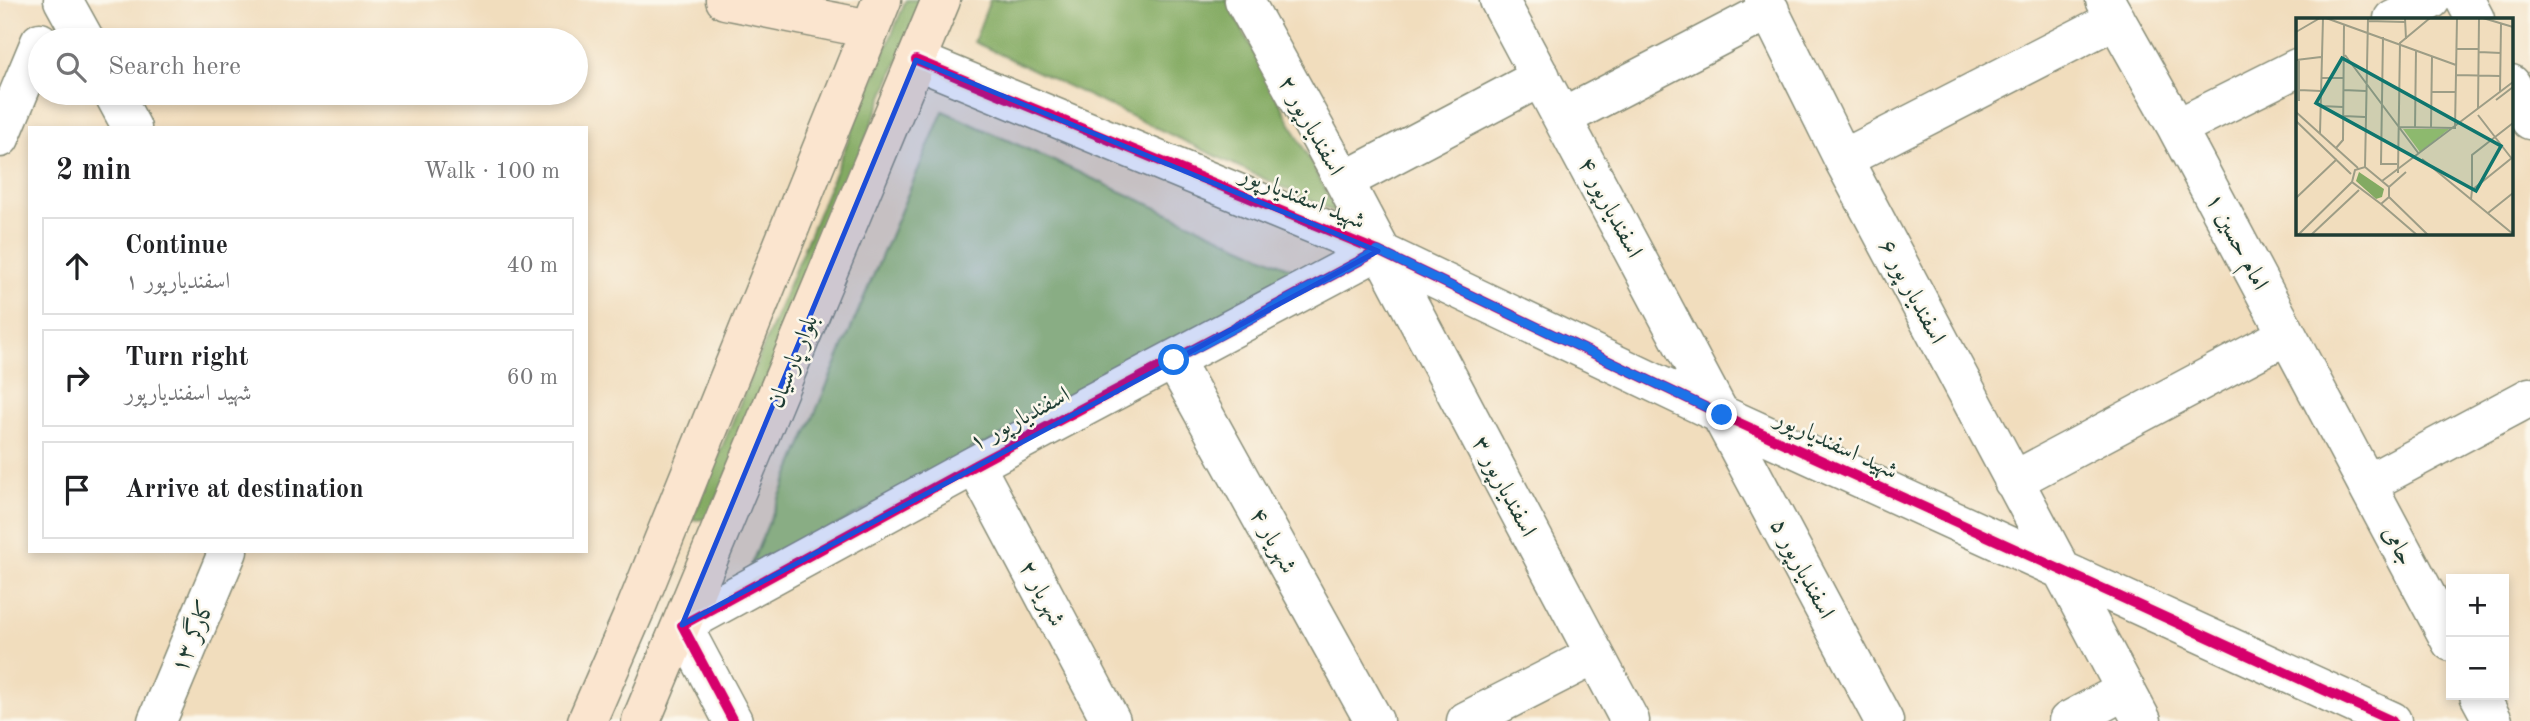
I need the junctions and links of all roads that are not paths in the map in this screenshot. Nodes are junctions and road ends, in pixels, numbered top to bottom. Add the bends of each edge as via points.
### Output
1 (60, 0) edge
2 (725, 0) edge
3 (941, 0) edge
4 (1244, 0) edge
5 (1499, 0) edge
6 (2431, 0) edge
7 (2465, 0) edge
8 (1767, 5) edge
9 (2110, 10) edge
10 (876, 14) edge
11 (2395, 18) edge
12 (2475, 18) edge
13 (47, 28) edge
14 (78, 28) edge
15 (915, 60) junction
16 (2296, 69) edge
17 (28, 72) edge
18 (1541, 77) junction
19 (2512, 87) edge
20 (120, 105) edge
21 (1564, 117) junction
22 (2530, 120) edge
23 (131, 126) edge
24 (2178, 128) junction
25 (0, 138) edge
26 (1843, 159) junction
27 (1344, 181) junction
28 (1378, 251) junction
29 (2287, 334) junction
30 (1174, 360) junction
31 (2530, 397) edge
32 (1722, 415) junction
33 (975, 465) junction
34 (2013, 481) junction
35 (2367, 484) junction
36 (676, 507) junction
37 (724, 525) junction
38 (227, 553) edge
39 (2060, 569) junction
40 (636, 608) junction
41 (682, 625) junction
42 (2448, 637) edge
43 (1595, 655) junction
44 (2482, 700) edge
45 (2134, 706) edge
46 (588, 719) edge
47 (157, 721) edge
48 (631, 721) edge
49 (641, 721) edge
50 (733, 721) edge
51 (1111, 721) edge
52 (1374, 721) edge
53 (1466, 721) edge
54 (1630, 721) edge
55 (1884, 721) edge
56 (2068, 721) edge
57 (2392, 721) edge
58 (2493, 721) edge

1 - 13 street
1 - 14 street
2 - 10 main road
3 - 15 main road, بلوار پارسیان
4 - 27 street, اسفندیارپور ۲
5 - 18 street, اسفندیارپور ۴
6 - 11 street
7 - 12 street
8 - 21 street
8 - 26 street, اسفندیار پور ۶
9 - 24 street, امام حسین ۱
9 - 26 street
10 - 36 main road
15 - 28 street, شهید اسفندیارپور
15 - 37 main road, بلوار پارسیان
16 - 24 street
17 - 25 street
18 - 21 street, اسفندیارپور ۴
18 - 27 street
19 - 22 street
20 - 23 street
21 - 32 street, اسفندیارپور ۴
24 - 29 street, امام حسین ۱
26 - 34 street, اسفندیار پور ۶
27 - 28 street, اسفندیارپور ۲
28 - 30 street, اسفندیارپور ۱
28 - 32 street, شهید اسفندیارپور
28 - 43 street, اسفندیارپور ۳
29 - 34 street
29 - 35 street, امام حسین ۱
30 - 33 street, اسفندیارپور ۱
30 - 52 street, شهریار ۴
31 - 35 street
32 - 39 street, شهید اسفندیارپور
32 - 55 street, اسفندیارپور ۵
33 - 41 street, اسفندیارپور ۱
33 - 51 street, شهریار ۲
34 - 39 street, اسفندیار پور ۶
35 - 42 street, جامی
36 - 37 main road via 680,534 697,541
36 - 40 main road
37 - 41 main road, بلوار پارسیان
38 - 47 street, کارگر ۱۳
39 - 45 street, اسفندیار پور ۶
39 - 57 street, شهید اسفندیارپور
40 - 41 main road
40 - 46 main road
41 - 49 main road, بلوار پارسیان
41 - 50 street
43 - 53 street
43 - 54 street, اسفندیارپور ۳
44 - 58 street
45 - 56 street
46 - 48 main road via 613,702 625,708

